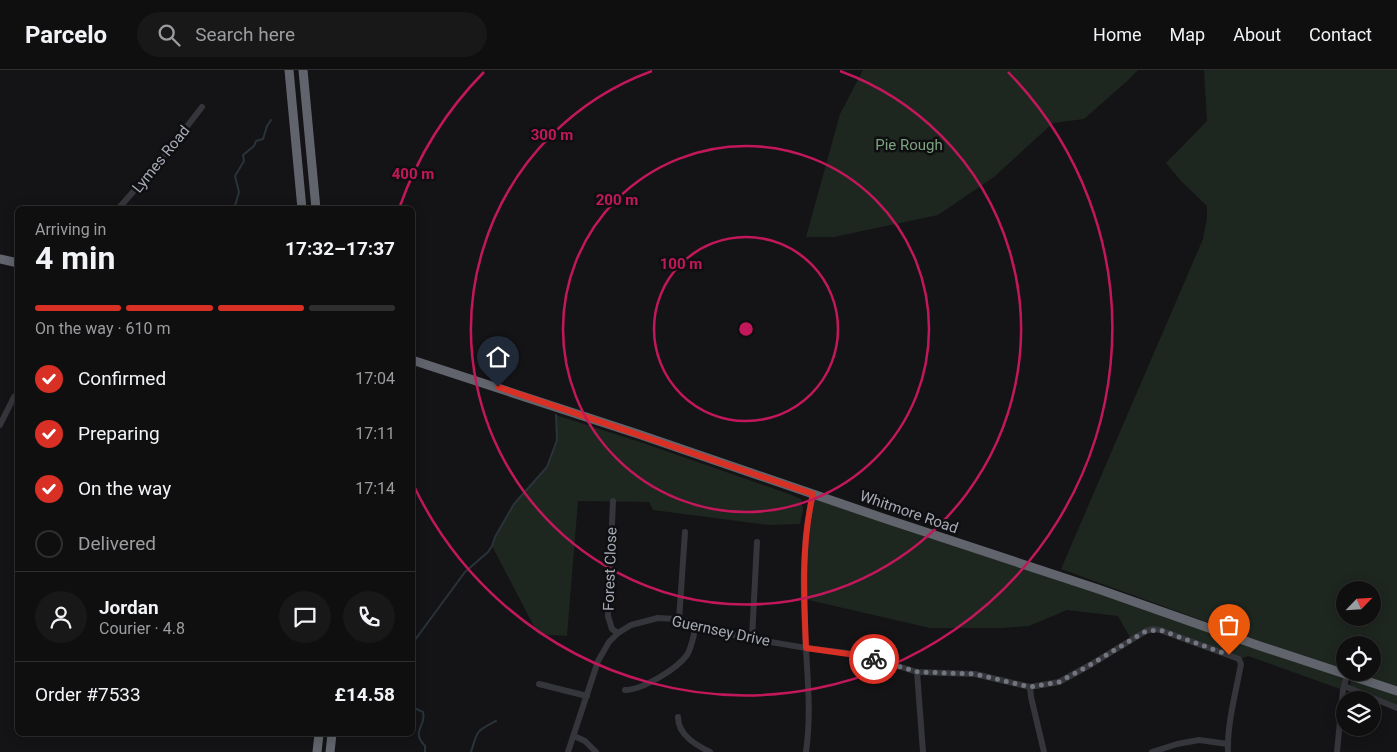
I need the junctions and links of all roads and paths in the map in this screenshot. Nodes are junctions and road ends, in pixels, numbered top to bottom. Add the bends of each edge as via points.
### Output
1 (289, 70) edge
2 (303, 70) edge
3 (202, 107) dead end
4 (121, 206) edge
5 (302, 206) edge
6 (316, 206) edge
7 (0, 259) edge
8 (15, 262) edge
9 (415, 361) edge
10 (15, 398) edge
11 (0, 425) edge
12 (813, 494) junction
13 (613, 501) dead end
14 (685, 532) dead end
15 (757, 542) dead end
16 (679, 620) junction
17 (696, 625) junction
18 (618, 634) junction
19 (752, 638) junction
20 (806, 648) junction
21 (1336, 671) edge
22 (918, 672) junction
23 (1345, 681) edge
24 (1366, 681) edge
25 (539, 684) dead end
26 (1344, 686) junction
27 (1030, 687) junction
28 (626, 690) dead end
29 (1397, 691) edge
30 (587, 696) junction
31 (1397, 708) edge
32 (678, 717) dead end
33 (319, 736) edge
34 (332, 736) edge
35 (574, 736) junction
36 (1228, 744) junction
37 (317, 752) edge
38 (330, 752) edge
39 (568, 752) edge
40 (596, 752) edge
41 (710, 752) edge
42 (806, 752) edge
43 (923, 752) edge
44 (1044, 752) edge
45 (1152, 752) edge
46 (1228, 752) edge
47 (1337, 752) edge

1 - 5 highway
2 - 6 highway
3 - 4 street, Lymes Road via 162,160
7 - 8 highway
9 - 12 highway, Whitmore Road
10 - 11 street
12 - 20 street via 803,576
12 - 21 highway, Whitmore Road
13 - 18 street, Forest Close via 608,616 612,629
14 - 16 street
15 - 19 street
16 - 17 street, Guernsey Drive
16 - 18 street, Guernsey Drive via 646,620
17 - 19 street, Guernsey Drive
17 - 28 street via 686,656 645,686
18 - 30 street, Guernsey Drive via 598,661
19 - 20 street, Guernsey Drive
20 - 22 street, Guernsey Drive via 863,656
20 - 42 street via 810,699
22 - 27 street, Guernsey Drive via 975,674
22 - 43 street
23 - 26 street
24 - 29 highway, Whitmore Road
25 - 30 street
26 - 31 street
26 - 47 street
27 - 36 street via 1059,682 1146,631 1160,630 1239,659 1241,664
27 - 44 street
30 - 35 street, Guernsey Drive
32 - 41 street via 685,735
33 - 37 highway
34 - 38 highway
35 - 39 street, Guernsey Drive
35 - 40 street
36 - 45 street via 1199,740
36 - 46 street

